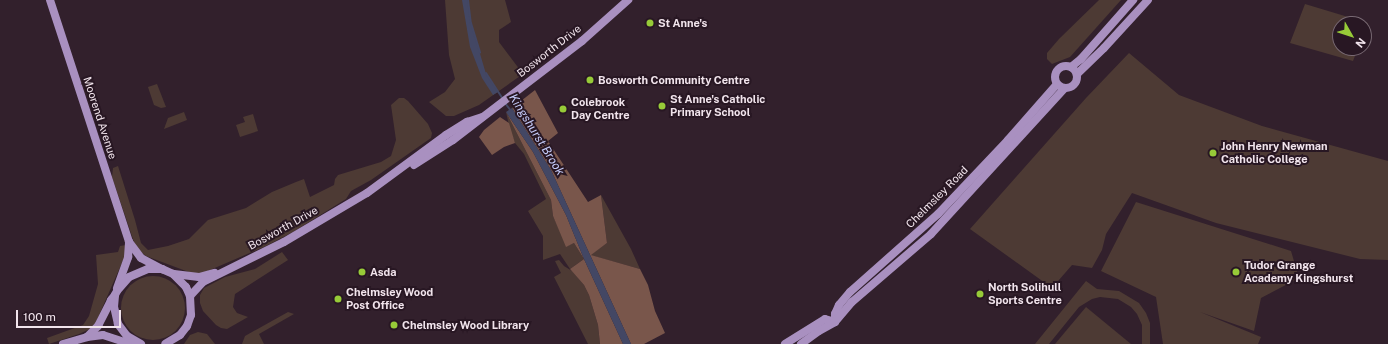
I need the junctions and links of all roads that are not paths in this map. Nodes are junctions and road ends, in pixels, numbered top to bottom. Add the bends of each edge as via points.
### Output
1 (50, 0) edge
2 (1133, 0) edge
3 (1148, 0) edge
4 (626, 1) edge
5 (1071, 67) junction
6 (1077, 74) junction
7 (1060, 86) junction
8 (485, 114) junction
9 (455, 129) junction
10 (466, 130) junction
11 (372, 190) junction
12 (129, 242) junction
13 (162, 269) junction
14 (224, 271) junction
15 (173, 274) junction
16 (116, 293) junction
17 (190, 296) junction
18 (835, 322) junction
19 (180, 335) junction
20 (87, 336) junction
21 (63, 344) edge
22 (140, 344) edge
23 (165, 344) edge
24 (180, 344) edge
25 (785, 344) edge
26 (801, 344) edge

1 - 12 street, Moorend Avenue
2 - 5 street, Chelmsley Road
3 - 6 street, Chelmsley Road
4 - 8 street, Bosworth Drive via 582,41
5 - 6 street
5 - 7 street, Chelmsley Road via 1062,67 1056,73 1055,79
6 - 7 street, Chelmsley Road via 1078,80 1071,88
7 - 18 street, Chelmsley Road via 938,214 850,292 839,305
8 - 9 street, Bosworth Drive
8 - 10 street, Bosworth Drive
9 - 10 street
9 - 11 street, Bosworth Drive
10 - 11 street, Bosworth Drive via 442,148
11 - 14 street, Bosworth Drive via 284,242
12 - 13 street, Moorend Avenue via 141,258
12 - 16 street, Moorend Avenue via 128,257
13 - 15 street, Moorend Avenue
13 - 16 street via 141,270 129,277
14 - 15 street, Bosworth Drive via 199,276
14 - 17 street, Bosworth Drive via 203,282
15 - 17 street via 186,287
16 - 20 street via 98,326
16 - 22 street via 114,307 118,324 127,336
17 - 19 street via 191,315
18 - 25 street via 825,319
18 - 26 street
19 - 23 street
19 - 24 street
20 - 21 street
20 - 22 street via 103,335 127,343

